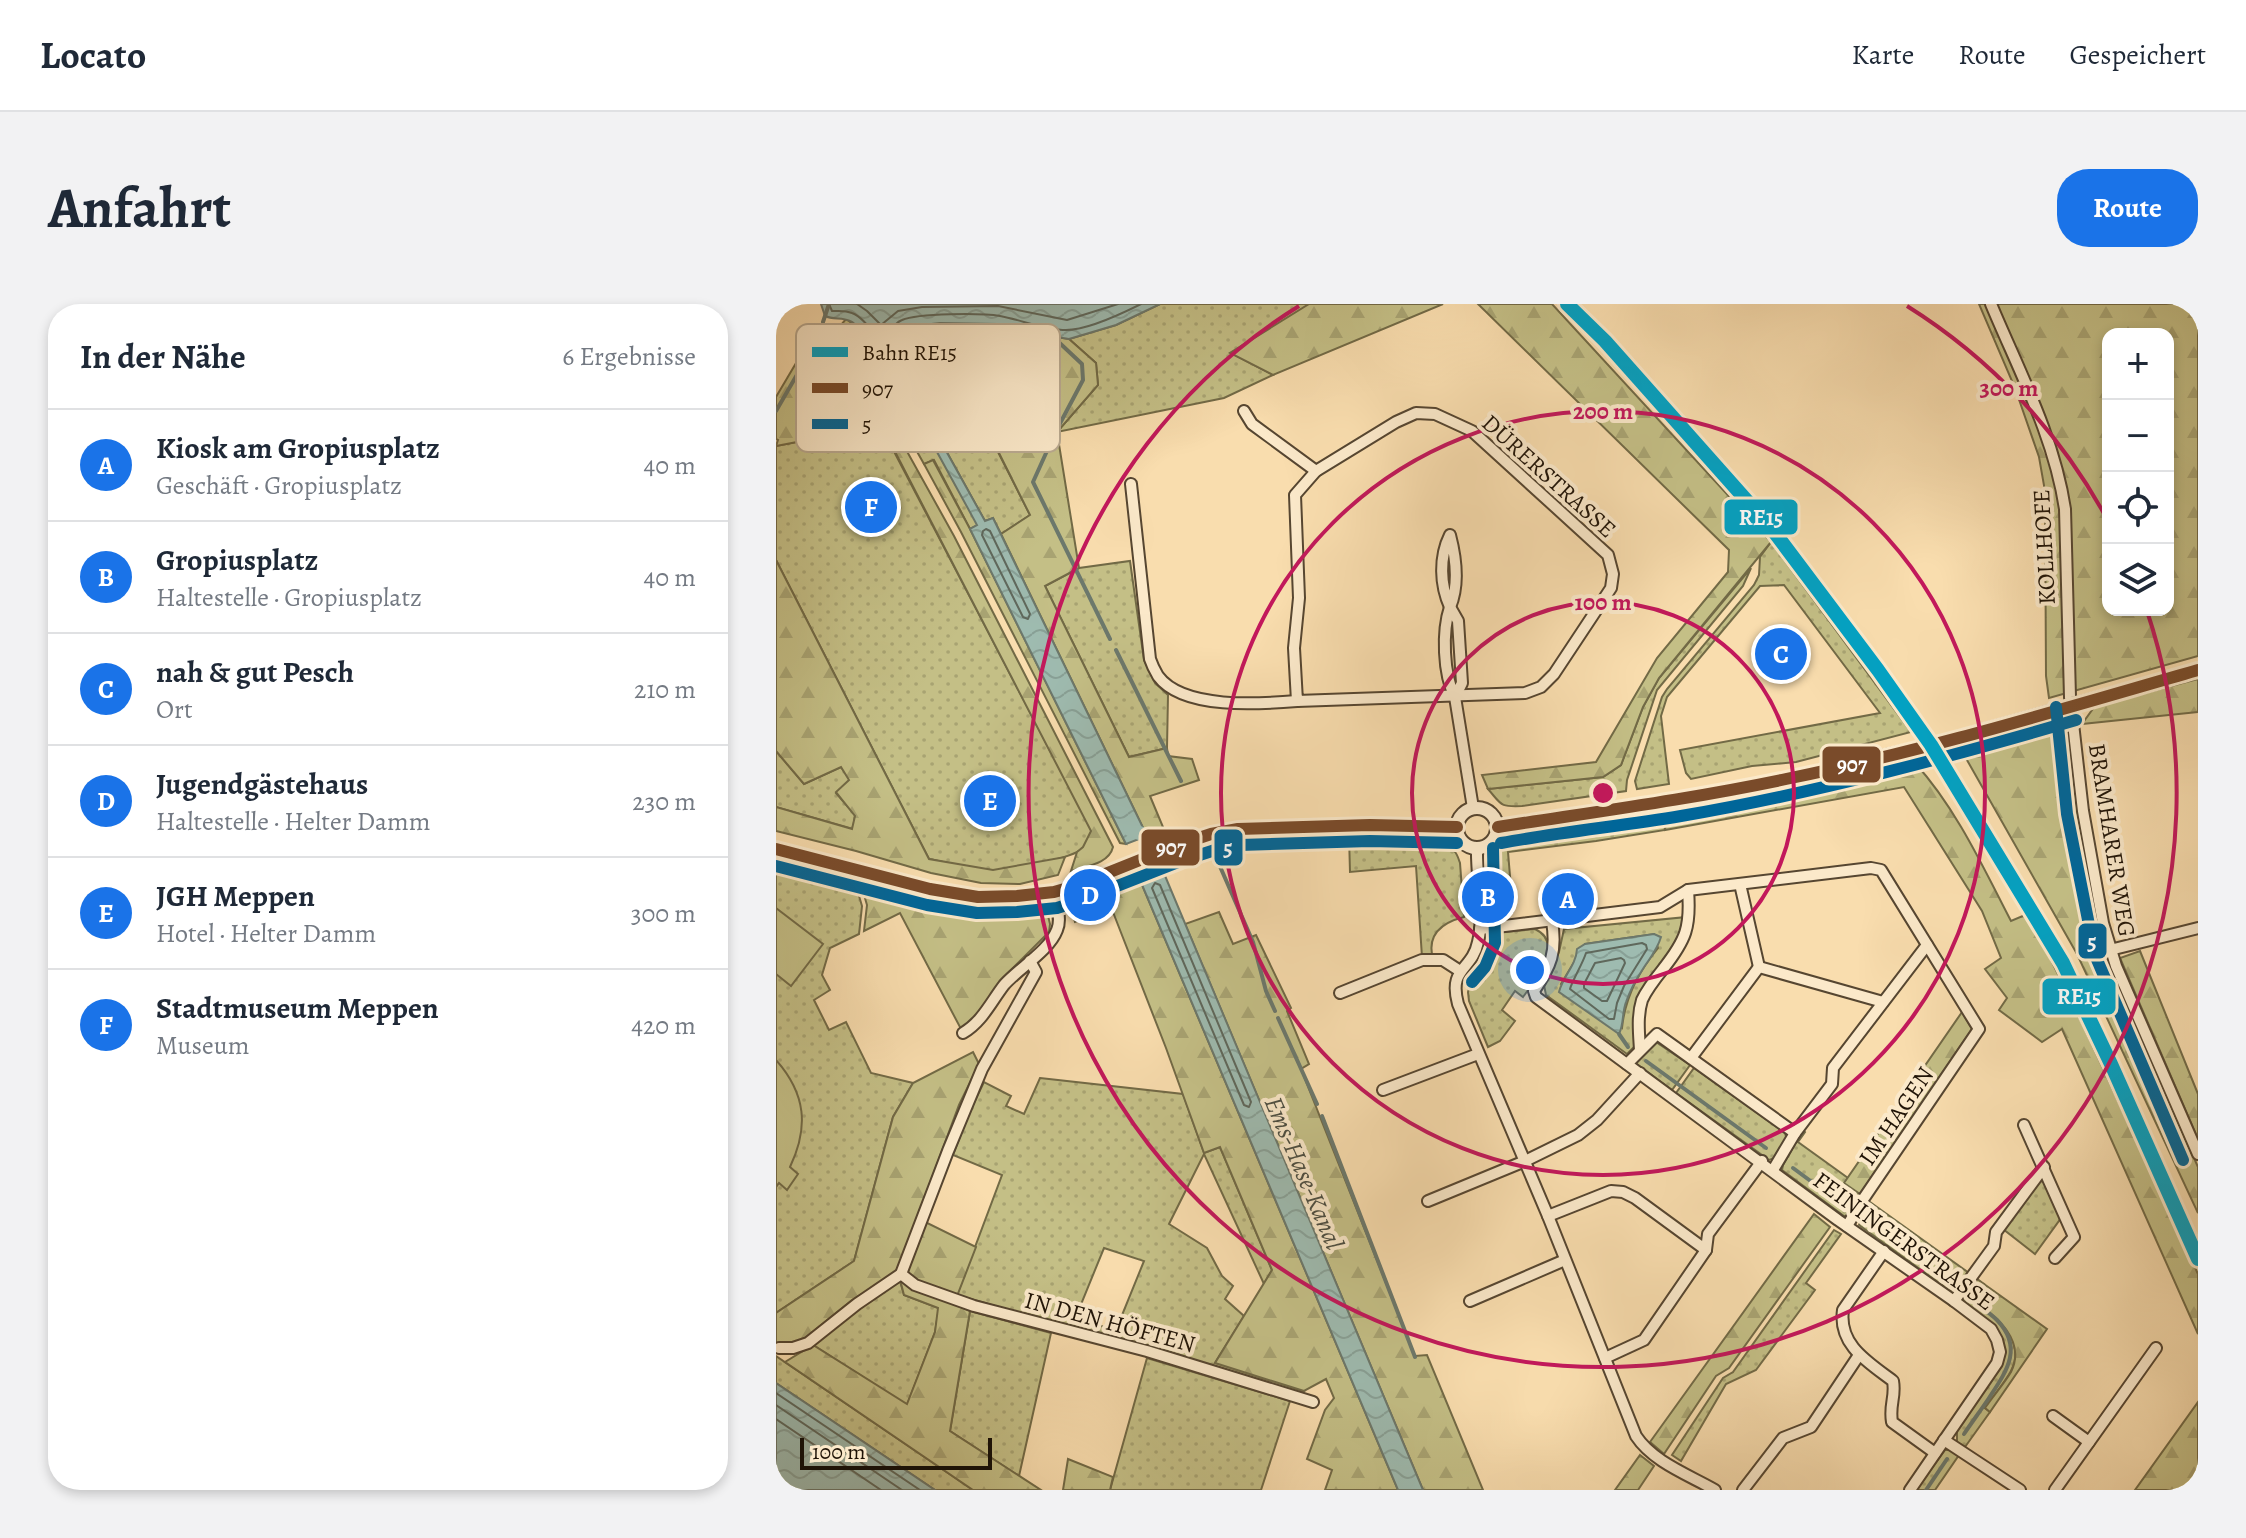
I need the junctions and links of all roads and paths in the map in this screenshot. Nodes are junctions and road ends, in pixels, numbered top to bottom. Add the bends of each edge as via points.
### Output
1 (1991, 304) edge
2 (1244, 411) dead end
3 (1316, 471) junction
4 (1131, 484) dead end
5 (1450, 607) junction
6 (2198, 670) edge
7 (1455, 697) junction
8 (1297, 701) junction
9 (2072, 705) junction
10 (1473, 808) junction
11 (1457, 827) junction
12 (1498, 827) junction
13 (1477, 848) junction
14 (776, 849) edge
15 (1740, 884) junction
16 (1688, 890) junction
17 (1054, 892) junction
18 (1552, 921) junction
19 (2198, 928) edge
20 (1480, 929) junction
21 (1927, 945) junction
22 (2110, 950) junction
23 (1030, 961) junction
24 (1759, 967) junction
25 (1460, 971) junction
26 (1340, 993) dead end
27 (1883, 1002) junction
28 (963, 1033) dead end
29 (1640, 1050) junction
30 (1478, 1054) junction
31 (1691, 1058) junction
32 (1627, 1064) junction
33 (1640, 1073) junction
34 (1383, 1090) dead end
35 (2024, 1125) dead end
36 (1795, 1133) junction
37 (2198, 1154) edge
38 (1525, 1161) junction
39 (1762, 1161) junction
40 (2044, 1167) junction
41 (1773, 1170) junction
42 (1428, 1201) dead end
43 (1548, 1216) junction
44 (1847, 1226) junction
45 (1706, 1250) junction
46 (1884, 1251) junction
47 (2055, 1258) dead end
48 (1565, 1260) junction
49 (901, 1274) junction
50 (1470, 1301) dead end
51 (1954, 1301) junction
52 (779, 1348) dead end
53 (2156, 1348) dead end
54 (1859, 1355) junction
55 (1605, 1358) junction
56 (1313, 1402) dead end
57 (2053, 1416) dead end
58 (1944, 1440) junction
59 (2089, 1442) junction
60 (1935, 1453) junction
61 (1715, 1490) edge
62 (1743, 1490) edge
63 (1910, 1490) edge
64 (2020, 1490) edge
65 (2055, 1490) edge

1 - 9 street, KOLLHOFE via 2061,479
2 - 3 street via 1252,424
3 - 7 street, DÜRERSTRASSE via 1396,422 1416,413 1435,414 1472,431 1608,555 1611,588 1541,687 1525,693
3 - 8 street via 1295,495
4 - 8 street via 1150,659 1158,677 1195,699
5 - 5 street via 1456,593 1450,535 1442,550
5 - 7 street via 1445,622 1448,683
6 - 9 street
7 - 8 street
7 - 10 street
9 - 12 street via 1788,779
9 - 22 street, BRAMHARER WEG via 2083,811
10 - 11 street via 1461,816
10 - 12 street via 1489,811
11 - 13 street via 1462,841
11 - 17 street via 1238,829 1175,846
12 - 13 street via 1492,842
13 - 20 street
14 - 17 street via 978,897
15 - 16 street
15 - 21 street via 1881,870
15 - 24 street
16 - 18 street via 1660,907
16 - 29 street via 1691,918 1684,937 1643,1000
17 - 23 street via 1057,930
18 - 20 street
18 - 32 street, FEININGERSTRASSE via 1554,953 1534,991 1536,997
19 - 22 street
20 - 25 street via 1476,950
21 - 27 street
21 - 44 street, IM HAGEN via 1979,1029
22 - 37 street, BRAMHARER WEG
23 - 28 street via 1005,984 975,1026
23 - 49 street via 1036,972 982,1069
24 - 27 street
24 - 31 street
25 - 26 street via 1443,960 1422,960
25 - 30 street via 1455,994
27 - 36 street via 1833,1068 1832,1084
29 - 31 street via 1657,1034
29 - 32 street
30 - 34 street
30 - 38 street
31 - 36 street
32 - 33 street, FEININGERSTRASSE
33 - 38 street via 1578,1135
33 - 39 street, FEININGERSTRASSE
35 - 40 street
36 - 41 street
38 - 42 street
38 - 43 street
39 - 41 street, FEININGERSTRASSE
39 - 45 street via 1708,1234
40 - 47 street via 2074,1237
40 - 51 street
41 - 44 street, FEININGERSTRASSE
43 - 45 street via 1611,1191 1623,1192
43 - 48 street
44 - 46 street, FEININGERSTRASSE
45 - 55 street via 1644,1340
46 - 51 street, FEININGERSTRASSE
46 - 54 street via 1843,1310 1846,1339
48 - 50 street
48 - 55 street
49 - 52 street via 808,1343
49 - 56 street, IN DEN HÖFTEN via 915,1285 974,1306
51 - 58 street, FEININGERSTRASSE via 1991,1329 2000,1352
53 - 59 street
54 - 60 street via 1893,1381 1892,1422
54 - 62 street via 1811,1427 1783,1438
55 - 61 street via 1639,1441
57 - 59 street
58 - 60 street, FEININGERSTRASSE
58 - 64 street
59 - 65 street
60 - 63 street, FEININGERSTRASSE

